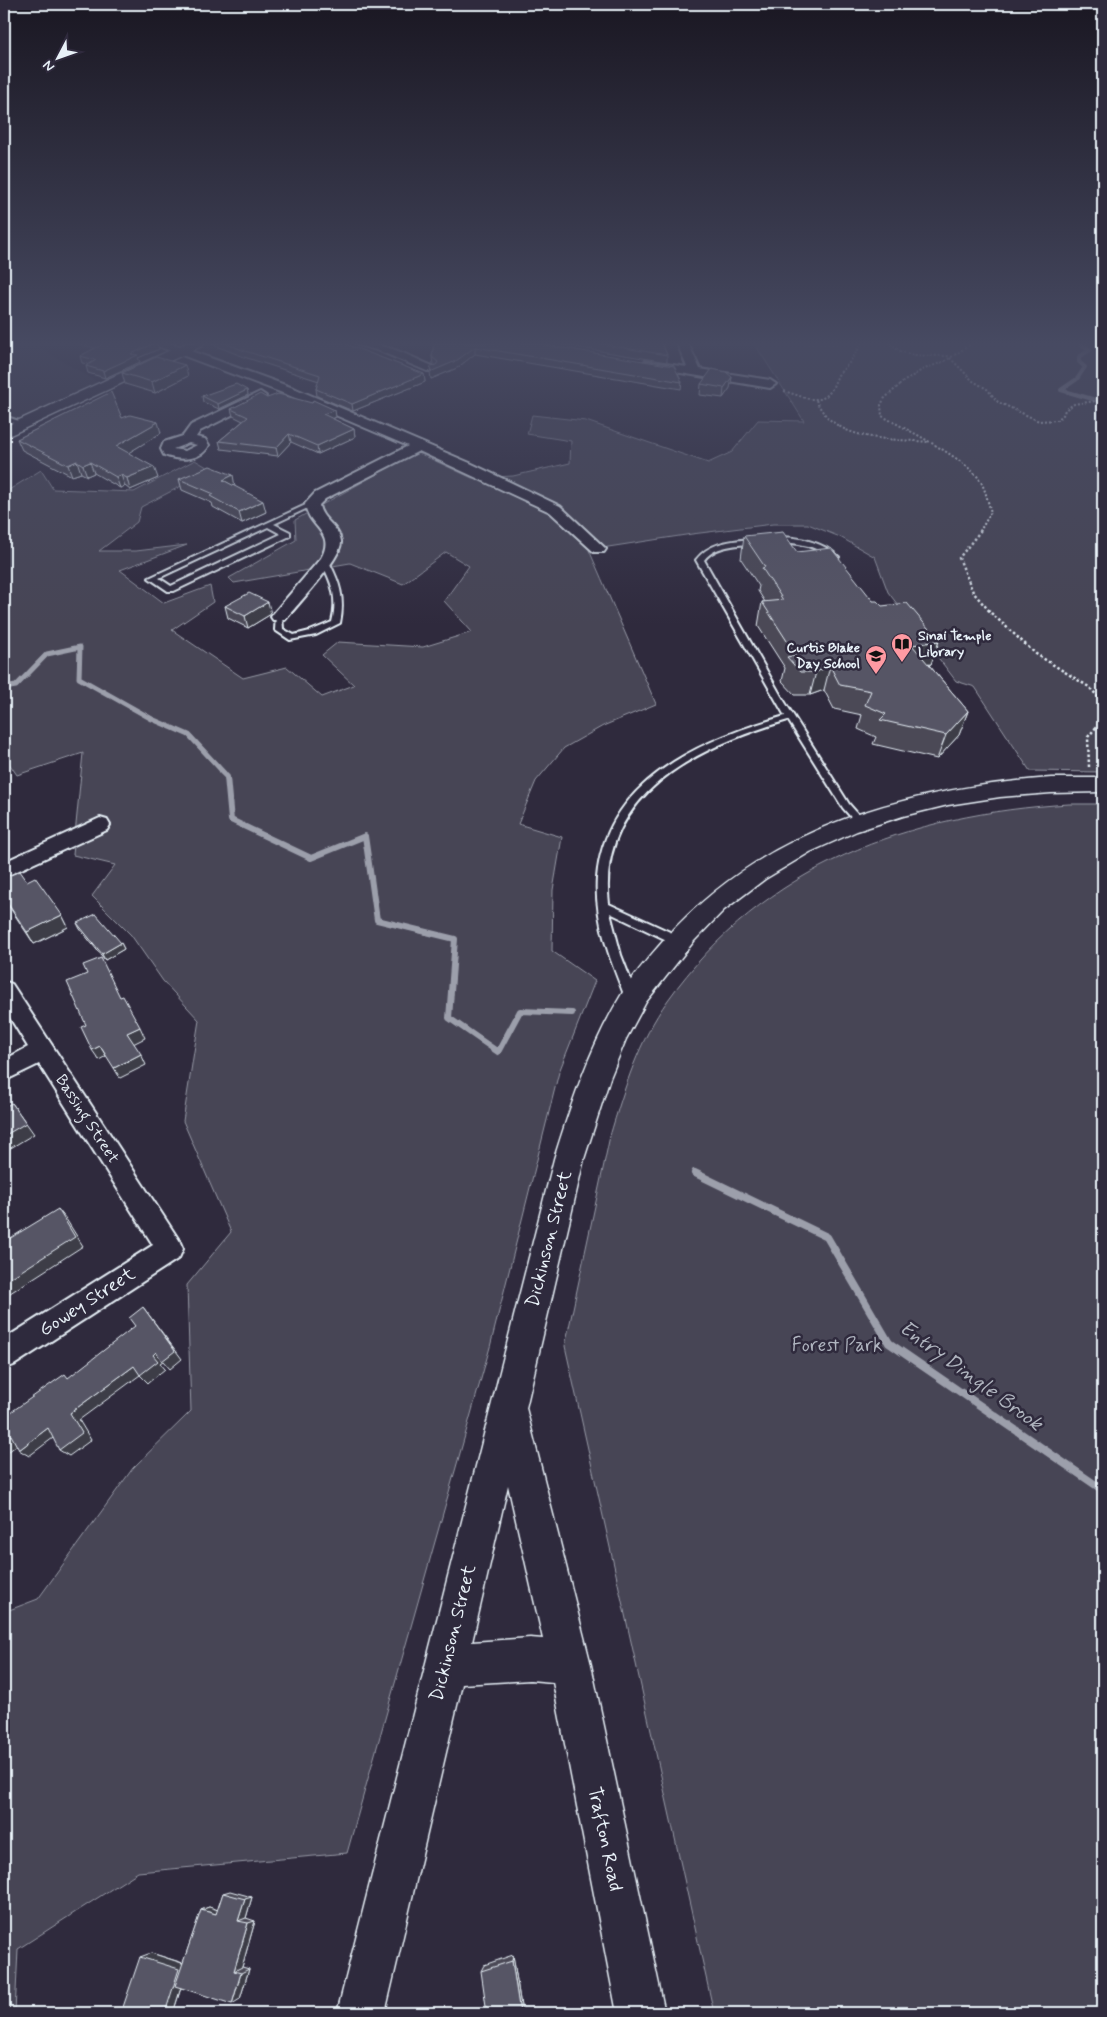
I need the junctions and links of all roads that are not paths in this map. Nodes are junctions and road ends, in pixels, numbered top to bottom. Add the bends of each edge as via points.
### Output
1 (397, 437) edge
2 (418, 446) junction
3 (312, 504) junction
4 (268, 524) junction
5 (599, 549) dead end
6 (325, 562) junction
7 (841, 562) edge
8 (279, 617) joint
9 (790, 717) junction
10 (1097, 785) edge
11 (859, 821) junction
12 (100, 824) dead end
13 (4, 870) edge
14 (604, 906) junction
15 (679, 941) junction
16 (4, 990) edge
17 (632, 1000) junction
18 (43, 1050) junction
19 (4, 1071) edge
20 (170, 1249) joint
21 (4, 1355) edge
22 (508, 1405) junction
23 (445, 1665) junction
24 (570, 1665) junction
25 (361, 2013) edge
26 (641, 2013) edge

1 - 2 street
2 - 3 street via 320,496
2 - 5 street via 555,510
3 - 4 lane
3 - 6 street via 314,513 335,541
4 - 4 lane via 251,531 153,578 171,589 288,534
6 - 8 street
6 - 8 lane via 336,581 341,605 336,623 293,638 279,630
7 - 9 lane via 827,550 809,543 766,539 721,546 704,553 700,560
9 - 11 lane via 846,806
9 - 14 lane via 713,743 673,766 634,798 612,833 606,854 602,877
10 - 11 main road, Dickinson Street via 1023,787 970,793
11 - 15 main road, Dickinson Street via 798,849 749,878 714,904
12 - 13 street
14 - 15 lane
14 - 17 lane via 618,965
15 - 17 main road, Dickinson Street
16 - 18 street, Bassing Street
17 - 22 main road, Dickinson Street via 596,1073 571,1151
18 - 19 street
18 - 20 street, Bassing Street
20 - 21 street, Gowey Street
22 - 23 main road, Dickinson Street
22 - 24 main road, Trafton Road
23 - 24 main road via 544,1660
23 - 25 main road, Dickinson Street
24 - 26 main road, Trafton Road

